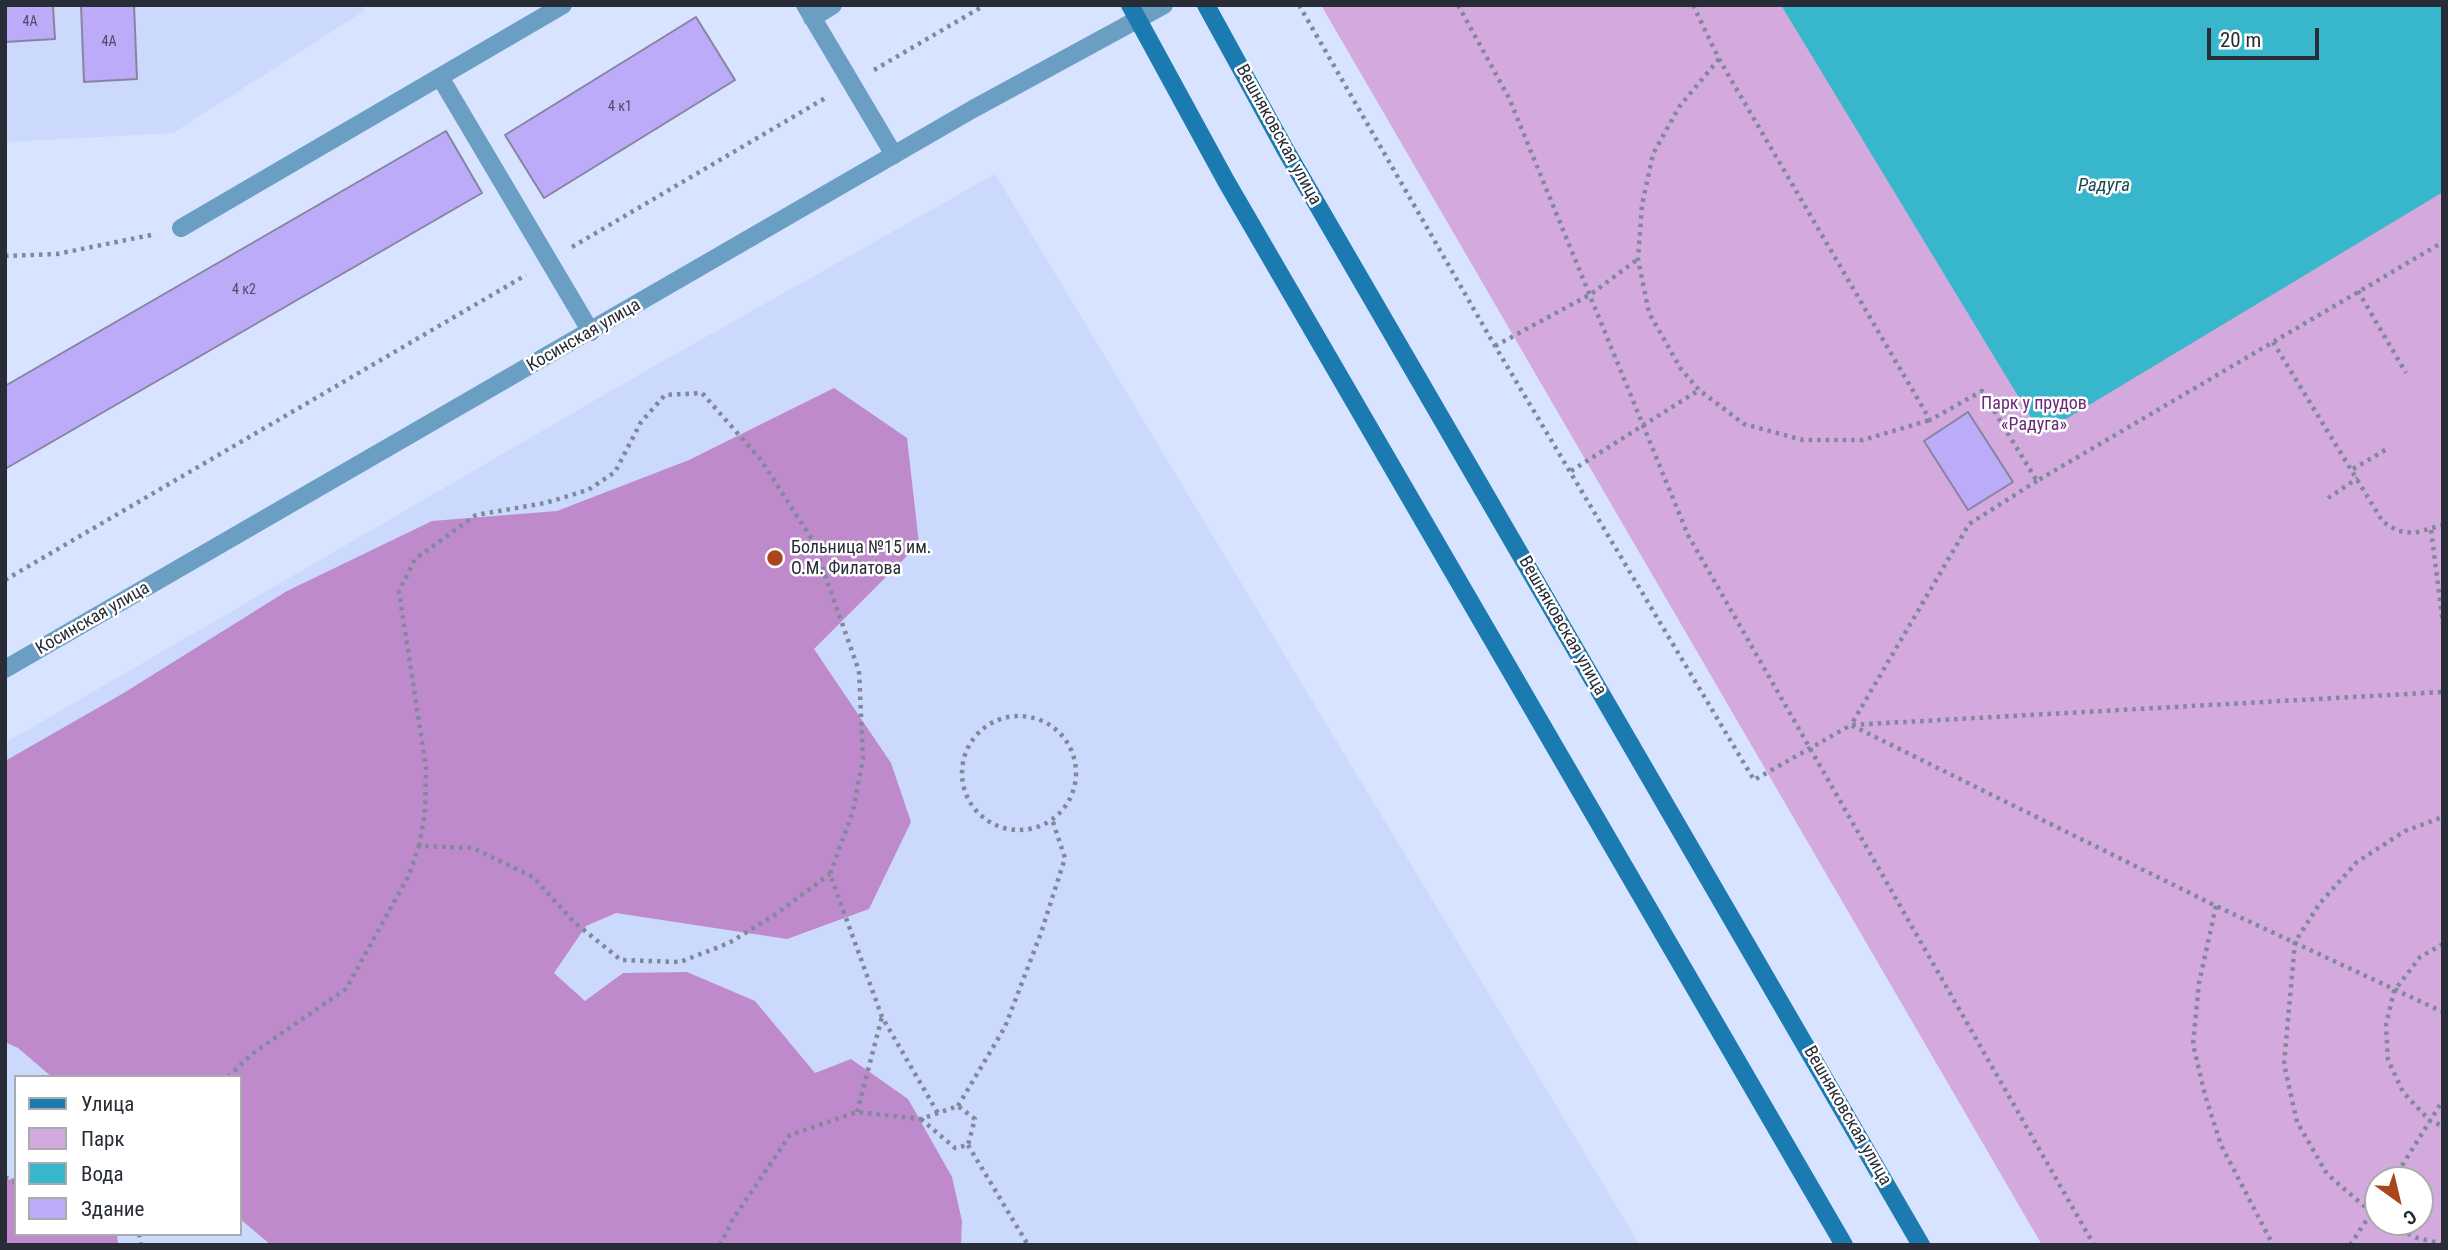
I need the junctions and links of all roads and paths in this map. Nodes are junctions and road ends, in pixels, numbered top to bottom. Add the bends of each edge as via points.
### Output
1 (562, 5) edge
2 (834, 5) edge
3 (985, 5) edge
4 (1164, 5) edge
5 (1206, 5) edge
6 (1299, 5) edge
7 (1458, 5) edge
8 (1693, 5) edge
9 (809, 12) edge
10 (1134, 12) edge
11 (1719, 59) junction
12 (440, 77) junction
13 (851, 83) junction
14 (894, 155) junction
15 (181, 228) joint
16 (2443, 242) edge
17 (5, 256) edge
18 (1638, 259) junction
19 (549, 261) junction
20 (2358, 291) junction
21 (1591, 294) junction
22 (591, 332) junction
23 (2273, 342) junction
24 (1495, 346) junction
25 (2406, 373) dead end
26 (1699, 390) junction
27 (1930, 420) junction
28 (1642, 428) junction
29 (2387, 449) dead end
30 (2353, 469) junction
31 (1571, 471) junction
32 (2358, 478) junction
33 (2037, 481) junction
34 (2328, 498) dead end
35 (2443, 525) edge
36 (2431, 530) junction
37 (5, 580) edge
38 (2443, 624) edge
39 (5, 669) edge
40 (2443, 692) edge
41 (1851, 725) junction
42 (1811, 749) junction
43 (2443, 817) edge
44 (1052, 819) junction
45 (419, 846) junction
46 (830, 874) junction
47 (2216, 906) junction
48 (2295, 942) junction
49 (2443, 944) edge
50 (2394, 991) junction
51 (2443, 1012) edge
52 (882, 1017) junction
53 (230, 1075) edge
54 (2443, 1100) edge
55 (958, 1106) junction
56 (857, 1112) junction
57 (939, 1115) junction
58 (921, 1119) junction
59 (2430, 1121) junction
60 (2443, 1126) edge
61 (968, 1145) junction
62 (2402, 1166) edge
63 (2364, 1208) edge
64 (2364, 1225) edge
65 (2413, 1236) edge
66 (2443, 1244) edge
67 (720, 1245) edge
68 (1028, 1245) edge
69 (1844, 1245) edge
70 (1921, 1245) edge
71 (2094, 1245) edge
72 (2273, 1245) edge
73 (2350, 1245) edge

1 - 12 street
2 - 9 street
3 - 13 path
4 - 10 street, Косинская улица
5 - 70 main road, Вешняковская улица
6 - 24 path
7 - 21 path via 1510,98
8 - 11 path
9 - 13 street
10 - 14 street, Косинская улица
10 - 69 main road via 1226,181
11 - 18 path via 1679,107 1653,154 1642,205
11 - 27 path
12 - 15 street
12 - 19 street
13 - 14 street
13 - 19 path
14 - 22 street, Косинская улица
15 - 17 path via 57,254
16 - 20 path
18 - 21 path
18 - 26 path via 1650,313 1681,369
19 - 22 street
19 - 37 path
20 - 23 path
20 - 25 path
21 - 24 path
21 - 28 path
22 - 39 street, Косинская улица
23 - 30 path
23 - 33 path
24 - 31 path
26 - 27 path via 1744,424 1803,440 1863,440
26 - 28 path
27 - 33 path via 1982,391
28 - 31 path
28 - 42 path via 1688,536
29 - 30 path
30 - 32 path
31 - 42 path via 1754,780
32 - 34 path
32 - 36 path via 2383,522 2398,531
33 - 41 path via 1969,524
35 - 36 path
36 - 38 path
40 - 41 path
41 - 42 path
41 - 47 path
42 - 71 path
43 - 48 path via 2405,831 2357,862 2320,903
44 - 44 path via 1069,802 1077,780 1074,756 1063,735 1044,720 1022,715 999,719 980,732 966,750 962,773 966,793 976,811 993,824 1013,830 1034,828
44 - 55 path via 1065,858 1041,933 1005,1027
45 - 46 path via 473,848 533,877 574,922 621,960 680,962 729,943
45 - 46 path via 426,768 399,591 415,559 476,515 545,503 588,489 615,472 641,422 665,395 702,393 761,460 813,541 859,671 863,758 853,811
45 - 53 path via 409,875 346,989 253,1053
46 - 52 path
47 - 48 path
47 - 72 path via 2199,983 2193,1044 2221,1145
48 - 50 path
48 - 63 path via 2284,1064 2297,1122 2327,1174
49 - 50 path via 2420,957
50 - 51 path
50 - 59 path via 2386,1025 2388,1060 2403,1091
52 - 56 path
52 - 57 path
54 - 59 path
55 - 57 path
55 - 61 path via 975,1118
56 - 58 path
56 - 67 path via 790,1135
57 - 58 path
58 - 61 path via 955,1148
59 - 60 path
59 - 62 path
61 - 68 path
64 - 73 path
65 - 66 path

